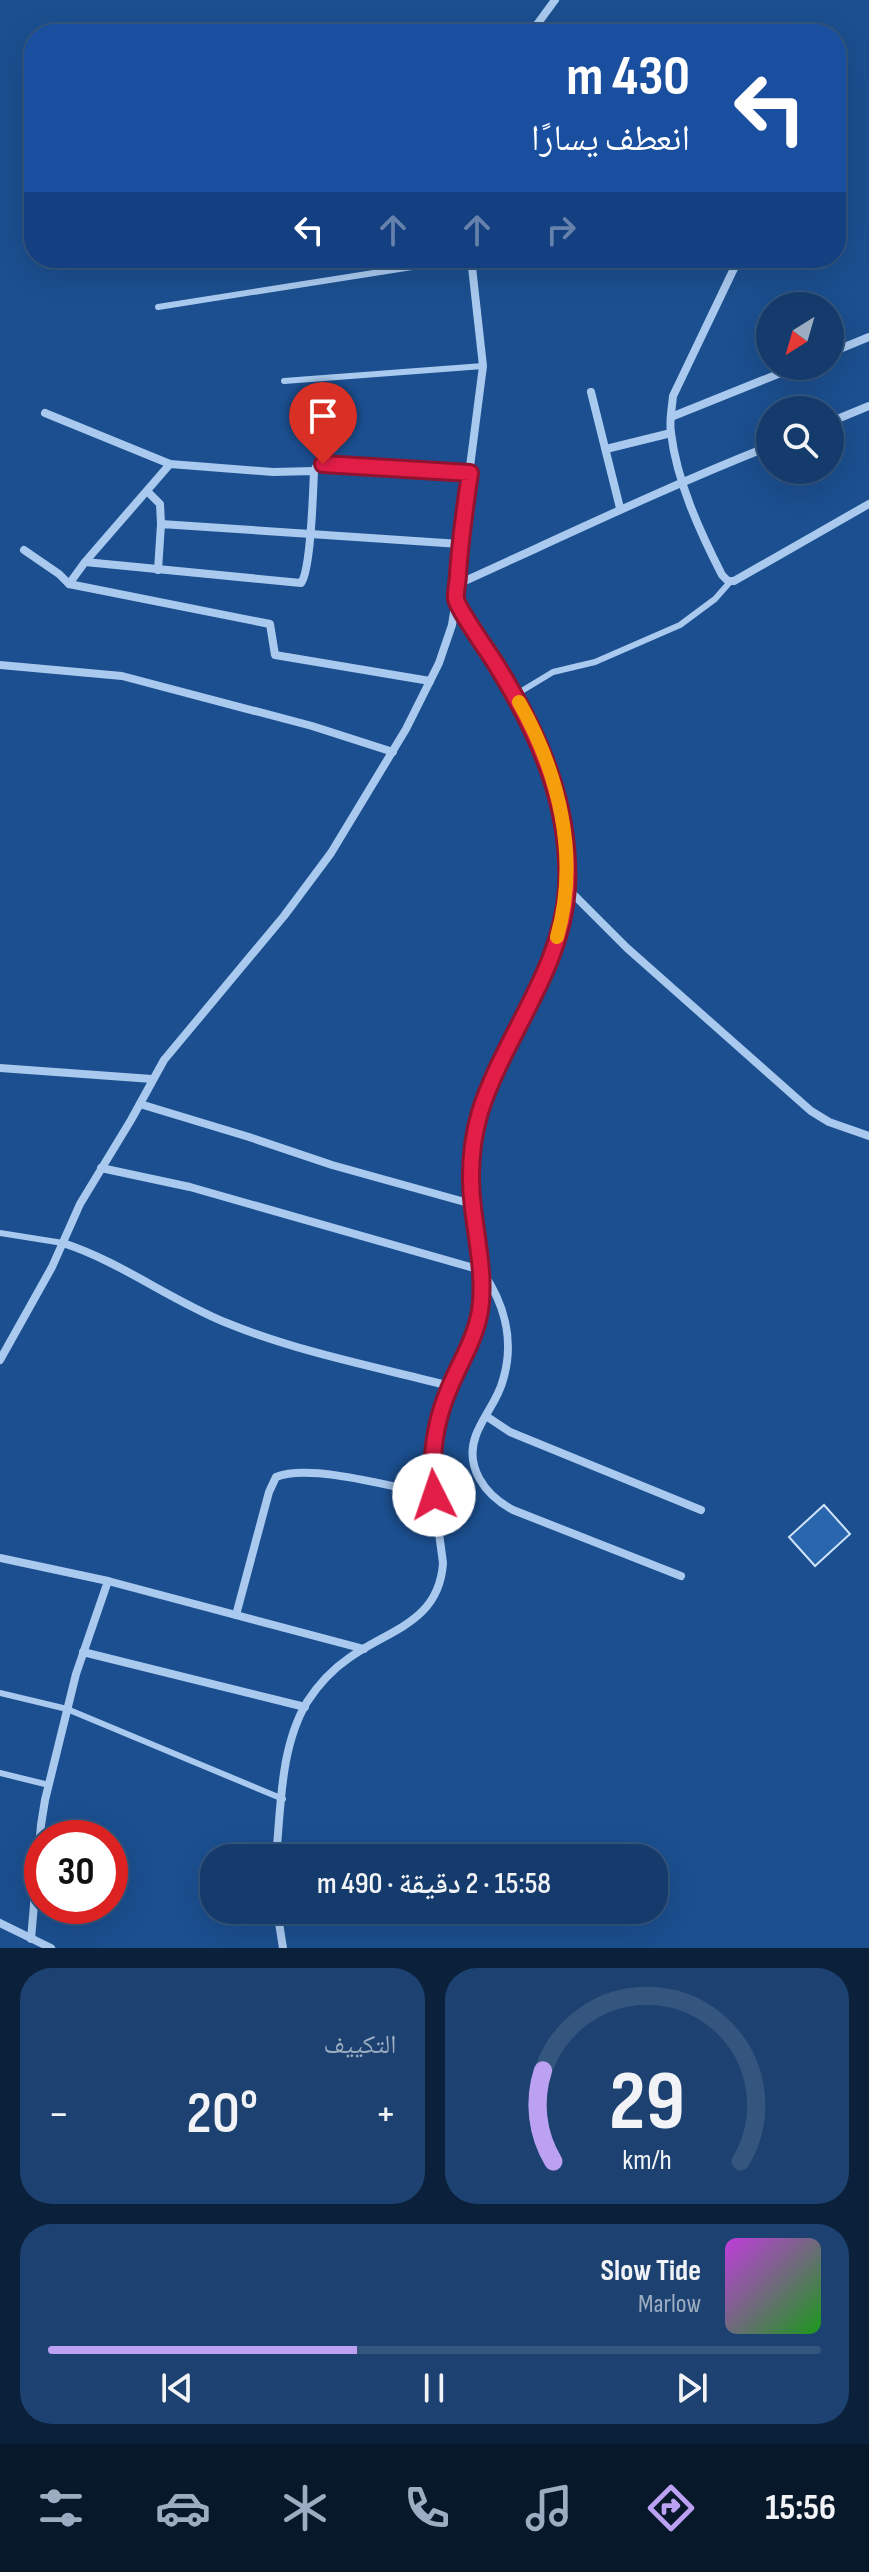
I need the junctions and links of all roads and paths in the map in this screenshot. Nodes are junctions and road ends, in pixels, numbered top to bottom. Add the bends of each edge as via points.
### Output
1 (555, 0) edge
2 (537, 24) edge
3 (406, 268) edge
4 (471, 268) edge
5 (734, 268) edge
6 (158, 307) dead end
7 (869, 337) edge
8 (844, 347) edge
9 (483, 366) junction
10 (763, 380) edge
11 (284, 381) dead end
12 (591, 392) dead end
13 (869, 406) edge
14 (45, 413) dead end
15 (844, 416) edge
16 (671, 417) junction
17 (671, 433) junction
18 (606, 449) junction
19 (756, 452) edge
20 (170, 464) junction
21 (314, 471) junction
22 (470, 473) junction
23 (682, 481) junction
24 (148, 492) junction
25 (869, 504) edge
26 (620, 508) junction
27 (161, 524) junction
28 (310, 535) junction
29 (460, 544) junction
30 (24, 550) dead end
31 (85, 562) junction
32 (158, 570) junction
33 (730, 582) junction
34 (69, 584) junction
35 (458, 584) junction
36 (456, 600) junction
37 (0, 665) edge
38 (430, 681) junction
39 (515, 695) junction
40 (393, 752) junction
41 (567, 888) junction
42 (0, 1068) edge
43 (152, 1079) junction
44 (140, 1104) junction
45 (869, 1136) edge
46 (101, 1168) junction
47 (472, 1204) junction
48 (0, 1233) edge
49 (63, 1243) junction
50 (481, 1270) junction
51 (0, 1360) edge
52 (450, 1386) junction
53 (486, 1416) junction
54 (434, 1495) junction
55 (701, 1510) dead end
56 (0, 1558) edge
57 (681, 1576) dead end
58 (108, 1581) junction
59 (236, 1615) junction
60 (364, 1649) junction
61 (83, 1652) junction
62 (0, 1693) edge
63 (305, 1707) junction
64 (67, 1709) junction
65 (0, 1773) edge
66 (49, 1785) junction
67 (283, 1799) junction
68 (278, 1844) edge
69 (0, 1923) edge
70 (279, 1924) edge
71 (31, 1939) junction
72 (51, 1948) edge
73 (283, 1948) edge

1 - 2 street
3 - 6 lane
4 - 9 street
5 - 16 street via 673,396
7 - 8 street
9 - 11 lane
9 - 22 street
10 - 16 street
12 - 18 street
13 - 15 street
14 - 20 street
16 - 17 street
17 - 18 street
17 - 23 street
18 - 26 street
19 - 23 street
20 - 21 street
20 - 24 street
21 - 22 street via 323,464
21 - 28 street
22 - 29 street
23 - 26 street
23 - 33 street via 719,569
24 - 27 street via 160,504
24 - 31 street
25 - 33 street
26 - 35 street
27 - 28 street
27 - 32 street
28 - 29 street
28 - 32 street via 301,583
29 - 35 street
30 - 34 street
31 - 32 street
31 - 34 street
33 - 39 lane via 680,625 595,662 553,672
34 - 38 street via 270,624 275,655
35 - 36 street
36 - 38 street
36 - 39 street
37 - 40 street via 122,676
38 - 40 street
39 - 41 street via 555,788
40 - 43 street via 316,874
41 - 45 street via 811,1111
41 - 47 street via 548,964 479,1116 471,1160
42 - 43 street
43 - 44 street
44 - 46 street
44 - 47 street
46 - 49 street
46 - 50 street via 190,1187
47 - 50 street
48 - 49 lane
49 - 51 street
49 - 52 street via 257,1335
50 - 52 street via 475,1331
50 - 53 street via 500,1299 507,1331 506,1371
52 - 54 street via 434,1441
53 - 55 street via 519,1436
53 - 57 street via 472,1455 479,1478 493,1497 513,1510
54 - 59 street via 327,1475 276,1477
54 - 60 street via 443,1563 437,1593 419,1617
56 - 58 street
58 - 59 street
58 - 61 street
59 - 60 street
60 - 63 street via 326,1677
61 - 63 street
61 - 64 street
62 - 64 lane
63 - 67 street via 290,1747
64 - 66 street
64 - 67 lane
65 - 66 lane
66 - 71 street
67 - 68 street
69 - 71 street
70 - 73 street
71 - 72 street

